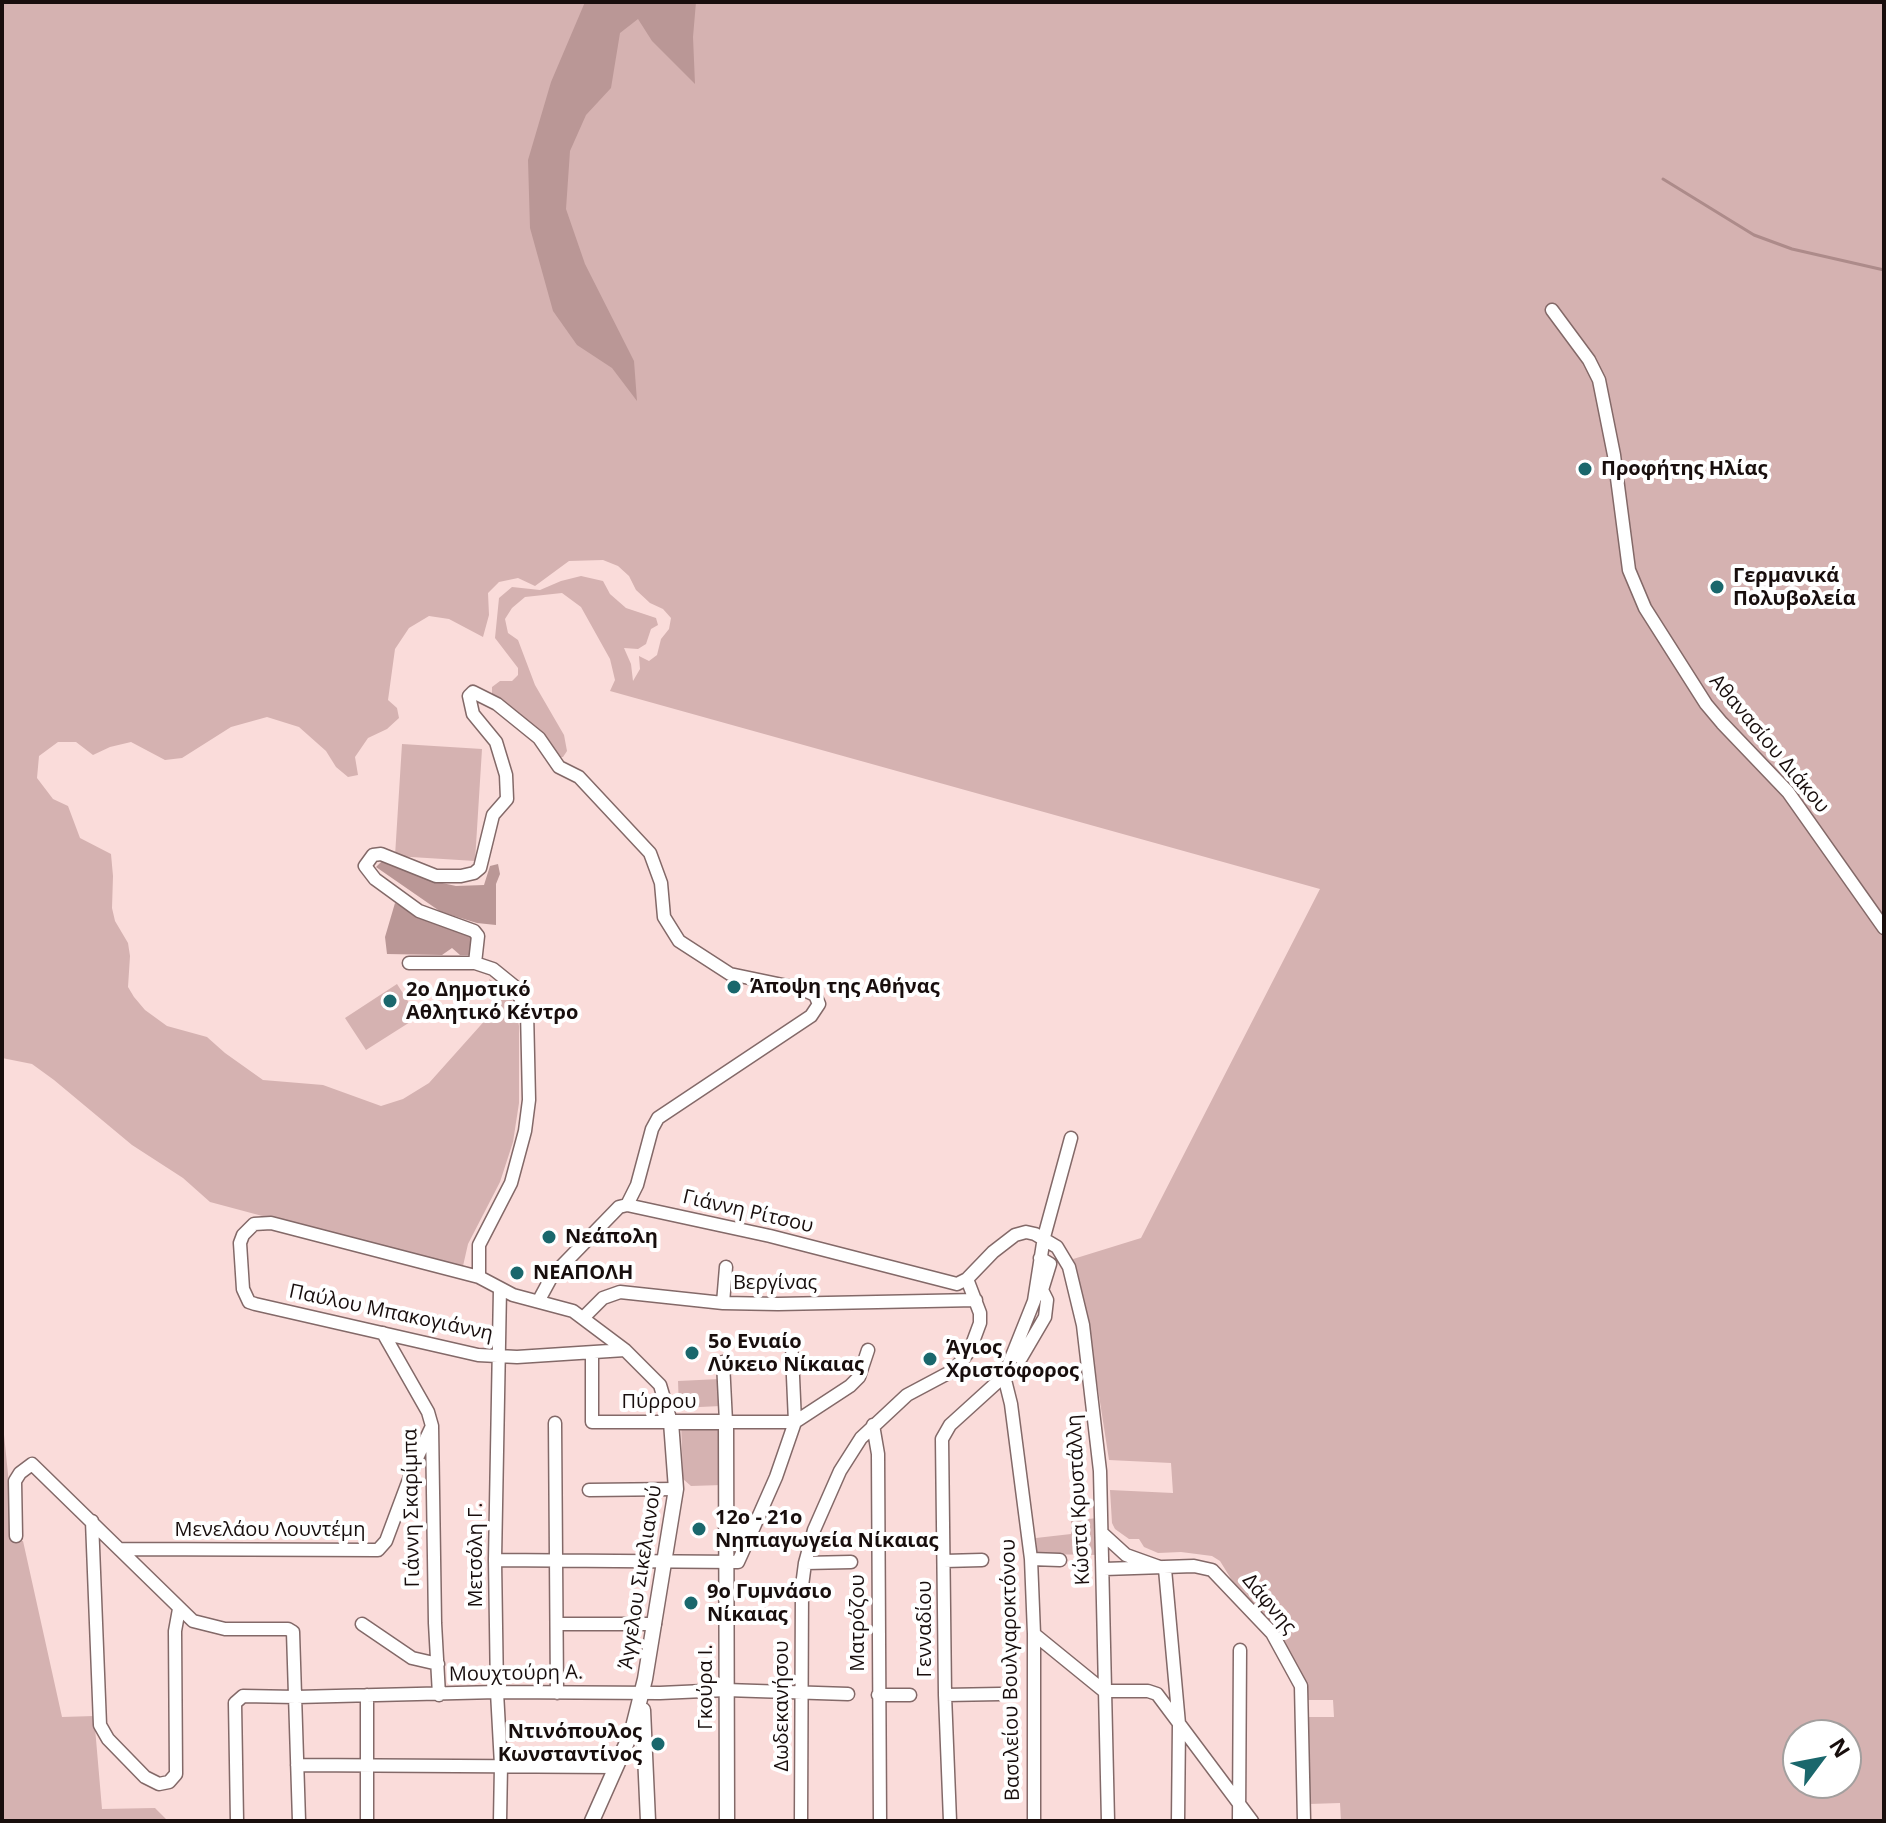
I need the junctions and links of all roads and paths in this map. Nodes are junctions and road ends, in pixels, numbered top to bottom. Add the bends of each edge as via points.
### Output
1 (1552, 310) dead end
2 (1884, 928) edge
3 (409, 963) dead end
4 (475, 963) junction
5 (1071, 1138) dead end
6 (627, 1205) junction
7 (1044, 1237) junction
8 (1040, 1258) junction
9 (726, 1267) dead end
10 (479, 1277) junction
11 (967, 1279) junction
12 (500, 1289) junction
13 (539, 1300) junction
14 (976, 1300) junction
15 (723, 1303) junction
16 (584, 1317) junction
17 (383, 1333) junction
18 (625, 1350) junction
19 (868, 1350) dead end
20 (592, 1353) junction
21 (792, 1354) dead end
22 (497, 1356) junction
23 (1021, 1358) dead end
24 (723, 1362) dead end
25 (1004, 1376) junction
26 (671, 1422) junction
27 (726, 1422) junction
28 (795, 1422) junction
29 (555, 1423) dead end
30 (873, 1425) junction
31 (432, 1426) junction
32 (676, 1489) junction
33 (589, 1490) dead end
34 (92, 1521) junction
35 (725, 1526) junction
36 (753, 1529) junction
37 (1103, 1534) junction
38 (16, 1536) dead end
39 (121, 1549) junction
40 (1031, 1559) junction
41 (495, 1560) junction
42 (557, 1560) junction
43 (663, 1560) junction
44 (982, 1560) dead end
45 (1060, 1560) dead end
46 (731, 1561) junction
47 (944, 1561) junction
48 (851, 1562) dead end
49 (805, 1563) junction
50 (1104, 1569) junction
51 (1165, 1569) junction
52 (179, 1609) junction
53 (362, 1624) dead end
54 (557, 1624) junction
55 (655, 1624) junction
56 (1034, 1634) junction
57 (1240, 1650) dead end
58 (438, 1664) junction
59 (726, 1690) junction
60 (1104, 1691) junction
61 (497, 1692) junction
62 (557, 1693) junction
63 (642, 1693) junction
64 (801, 1693) junction
65 (848, 1694) dead end
66 (1000, 1694) dead end
67 (367, 1695) junction
68 (439, 1695) junction
69 (878, 1695) junction
70 (910, 1695) dead end
71 (945, 1695) junction
72 (296, 1697) junction
73 (1179, 1724) junction
74 (297, 1765) junction
75 (501, 1765) junction
76 (368, 1767) junction
77 (616, 1767) junction
78 (1238, 1802) junction
79 (237, 1821) edge
80 (299, 1821) edge
81 (367, 1821) edge
82 (500, 1821) edge
83 (592, 1821) edge
84 (648, 1821) edge
85 (727, 1821) edge
86 (801, 1821) edge
87 (880, 1821) edge
88 (950, 1821) edge
89 (1034, 1821) edge
90 (1108, 1821) edge
91 (1178, 1821) edge
92 (1239, 1821) edge
93 (1252, 1821) edge
94 (1304, 1821) edge

1 - 2 street, Αθανασίου Διάκου via 1599,380 1629,570 1645,608 1706,704 1788,792
3 - 4 street
4 - 6 street via 474,931 419,911 365,866 381,854 436,876 461,876 480,868 493,815 507,799 496,742 473,714 473,692 539,738 559,767 579,777 650,853 664,917 679,941 730,974 802,989 815,995 819,1004 811,1016 658,1118
4 - 10 street via 503,976 522,999 529,1049 525,1131 511,1183 479,1245
5 - 7 street, Γενναδίου
6 - 11 street, Γιάννη Ρίτσου via 943,1282
6 - 13 street via 619,1207 547,1281
7 - 8 street, Γενναδίου
7 - 11 street via 1015,1235
7 - 37 street, Κώστα Κρυστάλλη via 1069,1267 1083,1325
8 - 23 street via 1050,1264 1042,1290 1045,1317
8 - 25 street, Γενναδίου via 1034,1301
9 - 15 street
10 - 12 street
10 - 17 street, Παύλου Μπακογιάννη via 271,1223 254,1224 243,1235 239,1251 249,1302
11 - 14 street, Δωδεκανήσου
12 - 13 street
12 - 22 street, Μετσόλη Γ.
13 - 16 street, Άγγελου Σικελιανού
14 - 15 street, Βεργίνας
14 - 30 street, Δωδεκανήσου via 980,1323 962,1362 907,1395
15 - 16 street, Βεργίνας via 620,1292 603,1298
16 - 18 street, Άγγελου Σικελιανού
17 - 22 street, Παύλου Μπακογιάννη
17 - 31 street, Γιάννη Σκαρίμπα
18 - 20 street, Παύλου Μπακογιάννη
18 - 26 street, Άγγελου Σικελιανού via 660,1385
19 - 28 street via 859,1377 850,1386
20 - 22 street, Παύλου Μπακογιάννη
20 - 26 street, Πύρρου via 592,1422
21 - 28 street
22 - 41 street, Μετσόλη Γ.
24 - 27 street, Γκούρα Ι.
25 - 40 street, Βασιλείου Βουλγαροκτόνου
25 - 47 street, Γενναδίου via 950,1425 942,1439
26 - 27 street, Πύρρου
26 - 32 street, Άγγελου Σικελιανού
27 - 28 street, Πύρρου
27 - 35 street, Γκούρα Ι.
28 - 36 street
29 - 42 street
30 - 49 street, Δωδεκανήσου via 840,1471
30 - 69 street, Ματρόζου via 878,1454
31 - 39 street, Μενελάου Λουντέμη via 378,1550
31 - 58 street, Γιάννη Σκαρίμπα
32 - 33 street
32 - 43 street, Άγγελου Σικελιανού
34 - 38 street via 30,1464 15,1481
34 - 39 street
34 - 52 street via 98,1717 103,1732 150,1782 159,1784 174,1779 176,1766
35 - 36 street
35 - 46 street, Γκούρα Ι.
36 - 46 street
37 - 50 street, Κώστα Κρυστάλλη
37 - 51 street via 1126,1555
39 - 52 street
40 - 45 street
40 - 56 street, Βασιλείου Βουλγαροκτόνου
41 - 42 street
41 - 61 street, Μετσόλη Γ.
42 - 43 street
42 - 54 street
43 - 46 street
43 - 55 street, Άγγελου Σικελιανού
44 - 47 street
46 - 59 street, Γκούρα Ι.
47 - 71 street, Γενναδίου
48 - 49 street
49 - 64 street, Δωδεκανήσου
50 - 51 street, Δάφνης
50 - 60 street, Κώστα Κρυστάλλη
51 - 73 street
51 - 94 street, Δάφνης via 1212,1570 1272,1633 1297,1674 1303,1708
52 - 72 street via 206,1626 293,1632
53 - 58 street via 412,1658
54 - 55 street
54 - 62 street
55 - 63 street, Άγγελου Σικελιανού
56 - 60 street
56 - 89 street, Βασιλείου Βουλγαροκτόνου
57 - 78 street
58 - 68 street, Γιάννη Σκαρίμπα
59 - 63 street, Μουχτούρη Α.
59 - 64 street, Μουχτούρη Α.
59 - 85 street, Γκούρα Ι.
60 - 73 street via 1157,1694
60 - 90 street, Κώστα Κρυστάλλη
61 - 62 street, Μουχτούρη Α.
61 - 68 street, Μουχτούρη Α.
61 - 75 street, Μετσόλη Γ.
62 - 63 street, Μουχτούρη Α.
63 - 77 street, Άγγελου Σικελιανού
63 - 84 street
64 - 65 street, Μουχτούρη Α.
64 - 86 street, Δωδεκανήσου
66 - 71 street
67 - 68 street, Μουχτούρη Α.
67 - 72 street, Μουχτούρη Α.
67 - 76 street
69 - 70 street
69 - 87 street, Ματρόζου
71 - 88 street, Γενναδίου
72 - 74 street
72 - 79 street, Μουχτούρη Α. via 243,1696 235,1703
73 - 78 street
73 - 91 street
74 - 76 street
74 - 80 street
75 - 76 street
75 - 77 street
75 - 82 street, Μετσόλη Γ.
76 - 81 street
77 - 83 street, Άγγελου Σικελιανού
78 - 92 street
78 - 93 street

